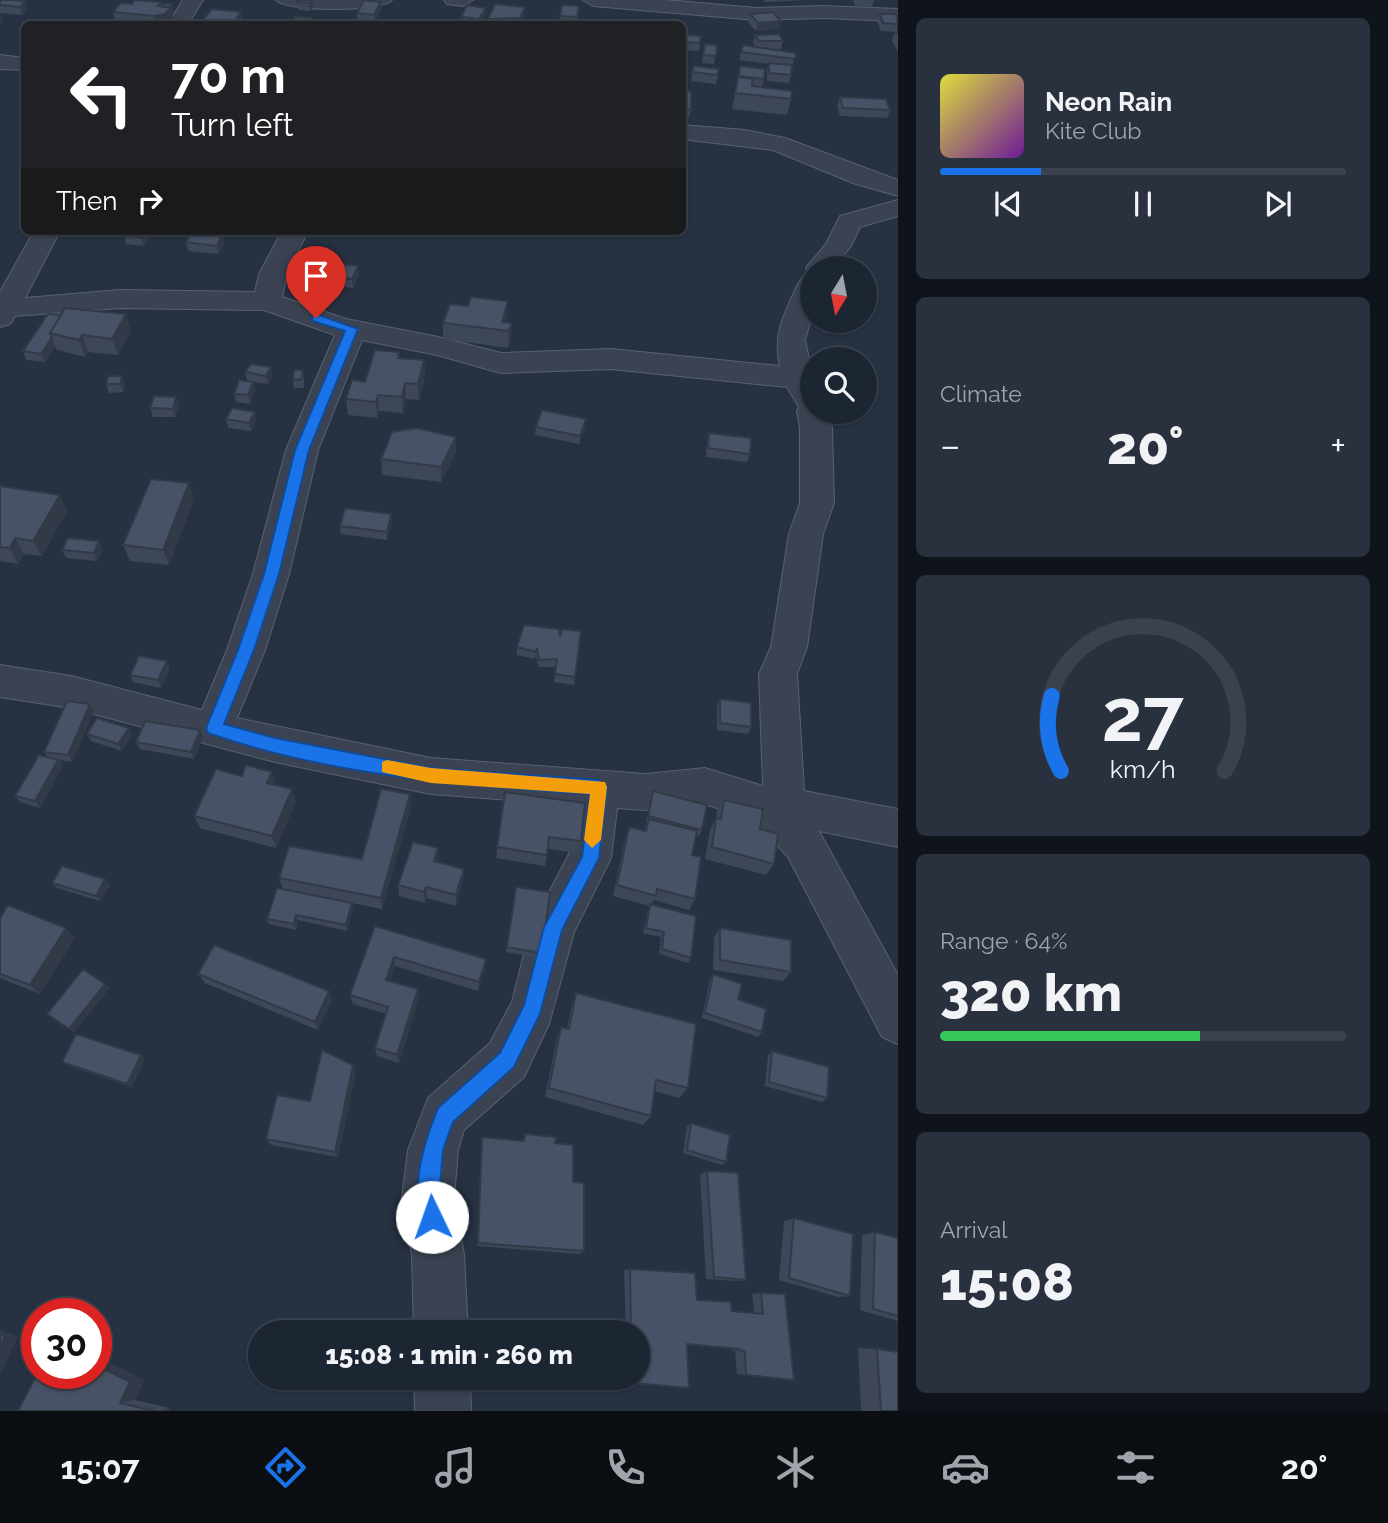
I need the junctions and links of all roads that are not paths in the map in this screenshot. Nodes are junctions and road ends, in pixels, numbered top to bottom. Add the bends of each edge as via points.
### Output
1 (193, 0) edge
2 (286, 0) edge
3 (382, 0) edge
4 (454, 0) edge
5 (463, 0) edge
6 (593, 0) edge
7 (898, 15) edge
8 (180, 21) edge
9 (0, 62) edge
10 (21, 64) edge
11 (686, 132) edge
12 (898, 188) edge
13 (898, 208) edge
14 (45, 235) edge
15 (293, 235) edge
16 (830, 256) edge
17 (267, 301) junction
18 (800, 311) edge
19 (3, 313) edge
20 (352, 329) junction
21 (799, 378) joint
22 (815, 424) edge
23 (0, 681) edge
24 (214, 728) junction
25 (599, 787) junction
26 (786, 817) junction
27 (898, 828) edge
28 (898, 1021) edge
29 (441, 1320) edge
30 (442, 1390) edge
31 (443, 1411) edge

1 - 8 street
2 - 3 street
4 - 5 street
6 - 7 street via 757,14
9 - 10 street
11 - 12 street via 740,137 800,151 861,180
13 - 16 street via 849,222
14 - 19 street
15 - 17 street via 273,274
17 - 19 street via 120,299
17 - 20 street
18 - 21 street via 789,336
20 - 21 street via 501,363 611,359
20 - 24 street via 302,450 271,574
22 - 26 street via 817,503 806,534 789,647 778,674
23 - 24 street via 71,692
24 - 25 street via 431,776
25 - 26 street via 646,792 705,786 768,806
25 - 29 street via 590,858 553,927 533,1008 507,1060 445,1115 433,1150 428,1198 438,1255
26 - 27 street
26 - 28 street via 829,888
30 - 31 street

